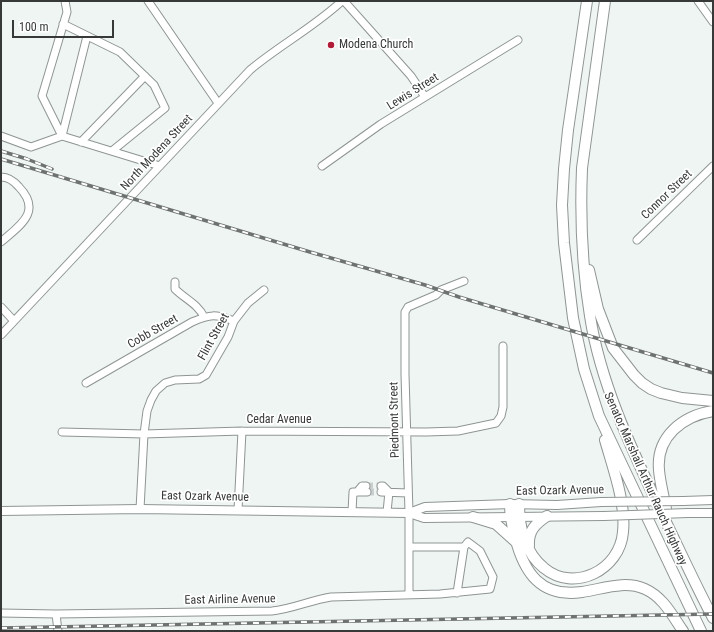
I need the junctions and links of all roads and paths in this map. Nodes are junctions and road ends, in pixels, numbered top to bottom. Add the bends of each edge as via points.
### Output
1 (65, 1) edge
2 (148, 1) edge
3 (343, 1) edge
4 (587, 1) edge
5 (605, 1) edge
6 (698, 1) edge
7 (713, 22) edge
8 (64, 24) junction
9 (87, 36) junction
10 (518, 40) dead end
11 (145, 76) junction
12 (425, 97) junction
13 (218, 103) junction
14 (1, 136) edge
15 (62, 136) junction
16 (81, 142) junction
17 (112, 151) junction
18 (160, 166) junction
19 (322, 166) dead end
20 (713, 166) edge
21 (1, 177) edge
22 (581, 235) junction
23 (636, 240) dead end
24 (1, 242) edge
25 (464, 281) dead end
26 (175, 282) dead end
27 (264, 290) dead end
28 (1, 307) edge
29 (204, 317) junction
30 (14, 321) junction
31 (234, 321) junction
32 (1, 335) edge
33 (503, 346) dead end
34 (86, 383) dead end
35 (713, 401) edge
36 (713, 411) edge
37 (599, 416) junction
38 (242, 431) junction
39 (62, 432) dead end
40 (406, 432) junction
41 (144, 434) junction
42 (366, 489) tunnel mouth
43 (408, 493) junction
44 (713, 500) edge
45 (514, 504) junction
46 (140, 509) junction
47 (238, 510) junction
48 (1, 511) edge
49 (352, 512) junction
50 (388, 512) junction
51 (409, 513) junction
52 (713, 513) edge
53 (547, 516) junction
54 (473, 517) junction
55 (514, 517) junction
56 (671, 533) junction
57 (516, 542) junction
58 (409, 547) junction
59 (464, 547) junction
60 (529, 550) junction
61 (457, 593) junction
62 (410, 595) junction
63 (1, 613) edge
64 (56, 614) junction
65 (713, 618) edge
66 (58, 631) edge
67 (683, 631) edge
68 (701, 631) edge

1 - 8 street via 67,12
2 - 13 street
3 - 12 street via 410,76
3 - 13 street, North Modena Street via 316,23 265,57
4 - 37 highway, Senator Marshall Arthur Rauch Highway via 568,130 563,213 573,318 584,369
5 - 22 highway, Senator Marshall Arthur Rauch Highway via 582,168
6 - 7 street
8 - 9 street
8 - 15 street via 42,96
9 - 11 street via 120,52
9 - 15 street
10 - 12 street, Lewis Street
11 - 16 street
11 - 17 street via 154,85 166,108
12 - 19 street, Lewis Street via 381,124
13 - 18 street, North Modena Street
14 - 15 street via 31,147
15 - 16 street
16 - 17 street
17 - 18 street
18 - 30 street, North Modena Street
20 - 23 street, Connor Street
21 - 24 street via 9,178 23,191 30,208 22,224
22 - 35 highway via 598,309 612,348 634,375 651,389 682,398
22 - 56 highway, Senator Marshall Arthur Rauch Highway via 590,317 610,391 626,436
25 - 40 street, Piedmont Street via 408,307 405,312
26 - 29 street via 175,289 196,305
27 - 31 street, Flint Street via 248,303
28 - 30 street
29 - 31 street, Cobb Street via 217,315
29 - 34 street, Cobb Street
30 - 32 street, North Modena Street
31 - 41 street, Flint Street via 228,337 206,375 199,379 165,383 156,391 147,411
33 - 40 street, Cedar Avenue via 503,407 496,423 458,431
36 - 56 highway via 681,422 666,438 662,448 659,469
37 - 60 highway via 623,516 621,544 616,554 610,563 597,573 582,578 563,578 543,568
37 - 68 highway, Senator Marshall Arthur Rauch Highway
38 - 40 street, Cedar Avenue
38 - 41 street, Cedar Avenue
38 - 47 street
39 - 41 street, Cedar Avenue
40 - 43 street, Piedmont Street
41 - 46 street, Flint Street
42 - 49 street via 353,492
43 - 50 street via 384,490
43 - 51 street, Piedmont Street
44 - 45 main road, East Ozark Avenue, bridge
45 - 51 main road, East Ozark Avenue via 425,507
45 - 55 highway
46 - 47 main road, East Ozark Avenue
46 - 48 main road, East Ozark Avenue
47 - 49 main road, East Ozark Avenue
49 - 50 main road, East Ozark Avenue
50 - 51 main road, East Ozark Avenue
51 - 54 main road, East Ozark Avenue via 424,518
51 - 58 street, Piedmont Street
52 - 53 main road, East Ozark Avenue, bridge
53 - 55 main road, East Ozark Avenue
53 - 60 highway via 533,528 529,538
54 - 55 main road, East Ozark Avenue
54 - 57 highway via 496,524
55 - 57 highway
55 - 60 highway
56 - 65 highway, Senator Marshall Arthur Rauch Highway
57 - 67 highway via 525,568 546,587 568,593 617,585 636,586 661,600
58 - 59 street
58 - 62 street, Piedmont Street
59 - 61 street
59 - 61 street, East Airline Avenue via 468,542 480,551 493,578 490,589
61 - 62 street, East Airline Avenue
62 - 64 street, East Airline Avenue via 331,597 285,610 272,611
63 - 64 street, East Airline Avenue
64 - 66 street

